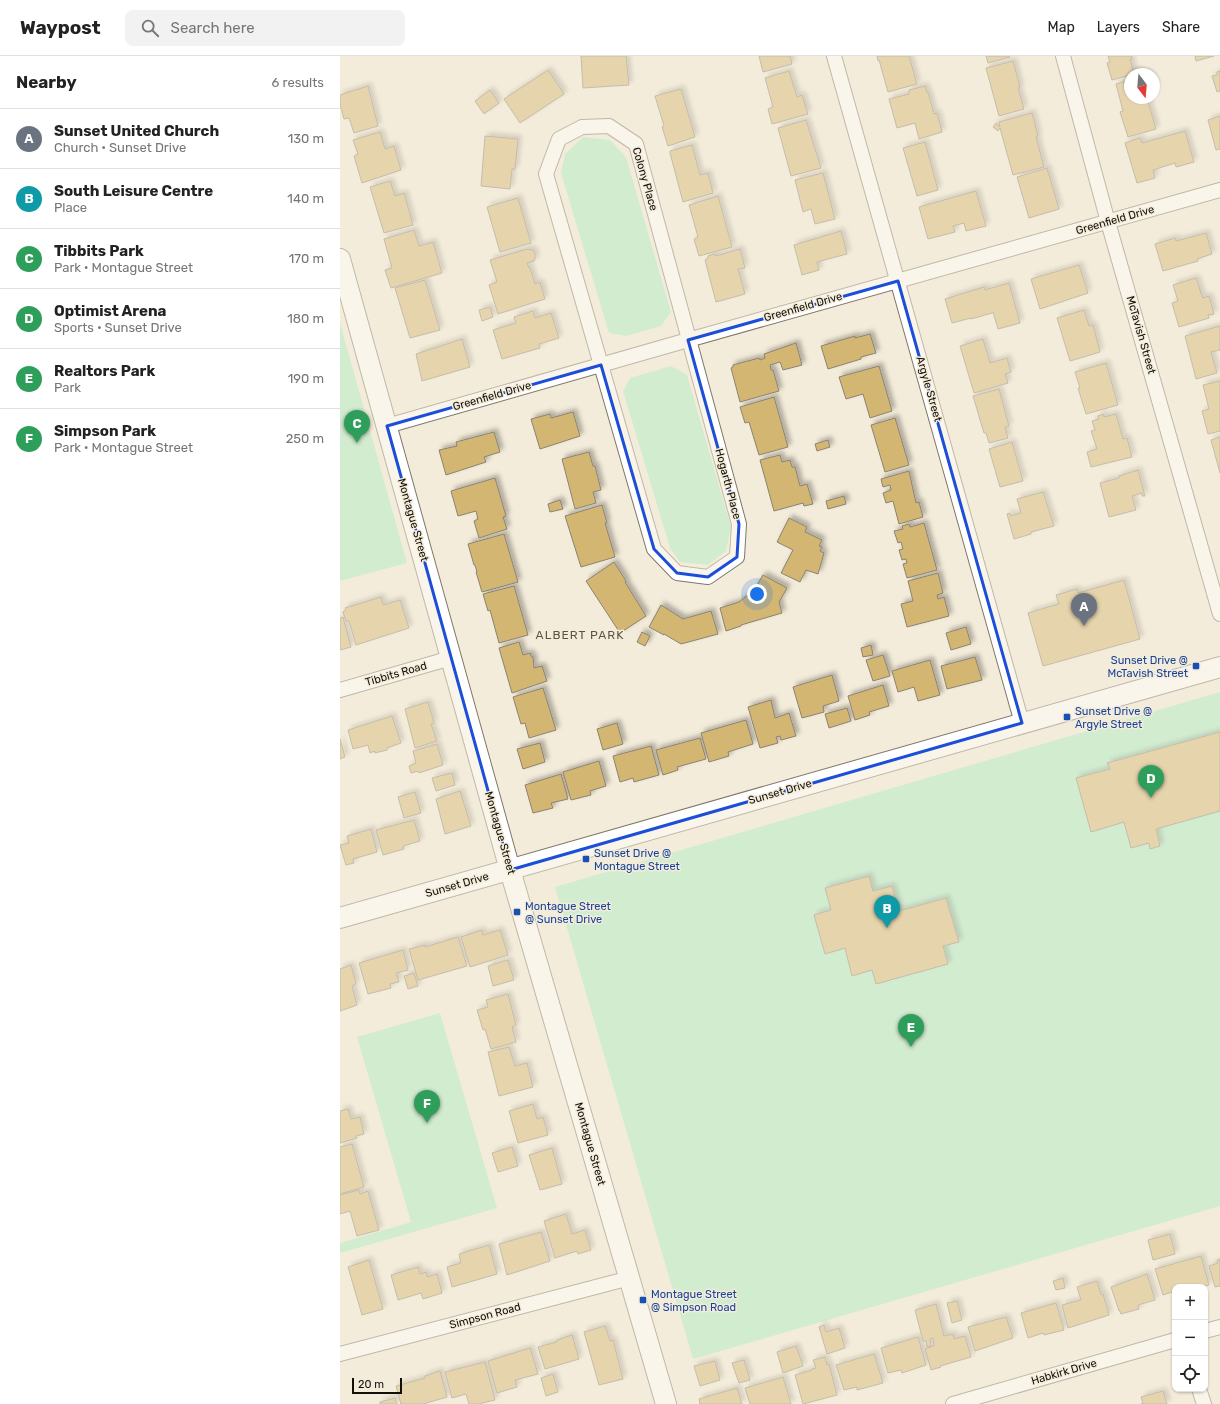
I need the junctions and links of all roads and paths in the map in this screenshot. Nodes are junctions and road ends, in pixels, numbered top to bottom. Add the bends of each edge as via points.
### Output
1 (834, 56) edge
2 (1063, 56) edge
3 (1220, 190) edge
4 (1108, 222) junction
5 (340, 259) edge
6 (898, 281) junction
7 (688, 340) junction
8 (601, 365) junction
9 (387, 426) junction
10 (1220, 614) edge
11 (451, 658) junction
12 (1220, 667) edge
13 (340, 690) edge
14 (1022, 723) junction
15 (510, 870) junction
16 (340, 918) edge
17 (630, 1278) junction
18 (1220, 1327) edge
19 (1208, 1330) edge
20 (1172, 1341) edge
21 (340, 1354) edge
22 (1200, 1392) edge
23 (666, 1404) edge
24 (953, 1404) edge
25 (1204, 1404) edge

1 - 6 street, Argyle Street
2 - 4 street, McTavish Street
3 - 4 street, Greenfield Drive
4 - 6 street, Greenfield Drive
4 - 10 street, McTavish Street
5 - 9 street, Montague Street
6 - 7 street, Greenfield Drive
6 - 14 street, Argyle Street
7 - 8 street, Greenfield Drive
7 - 8 street, Hogarth Place via 739,524 737,557 708,577 677,573 654,548
7 - 8 street, Colony Place via 636,144 609,126 582,127 559,139 546,174
8 - 9 street, Greenfield Drive
9 - 11 street, Montague Street
11 - 13 street, Tibbits Road
11 - 15 street, Montague Street
12 - 14 street, Sunset Drive
14 - 15 street, Sunset Drive
15 - 16 street, Sunset Drive
15 - 17 street, Montague Street
17 - 21 street, Simpson Road
17 - 23 street, Montague Street
18 - 19 street
20 - 24 street, Habkirk Drive
22 - 25 street

